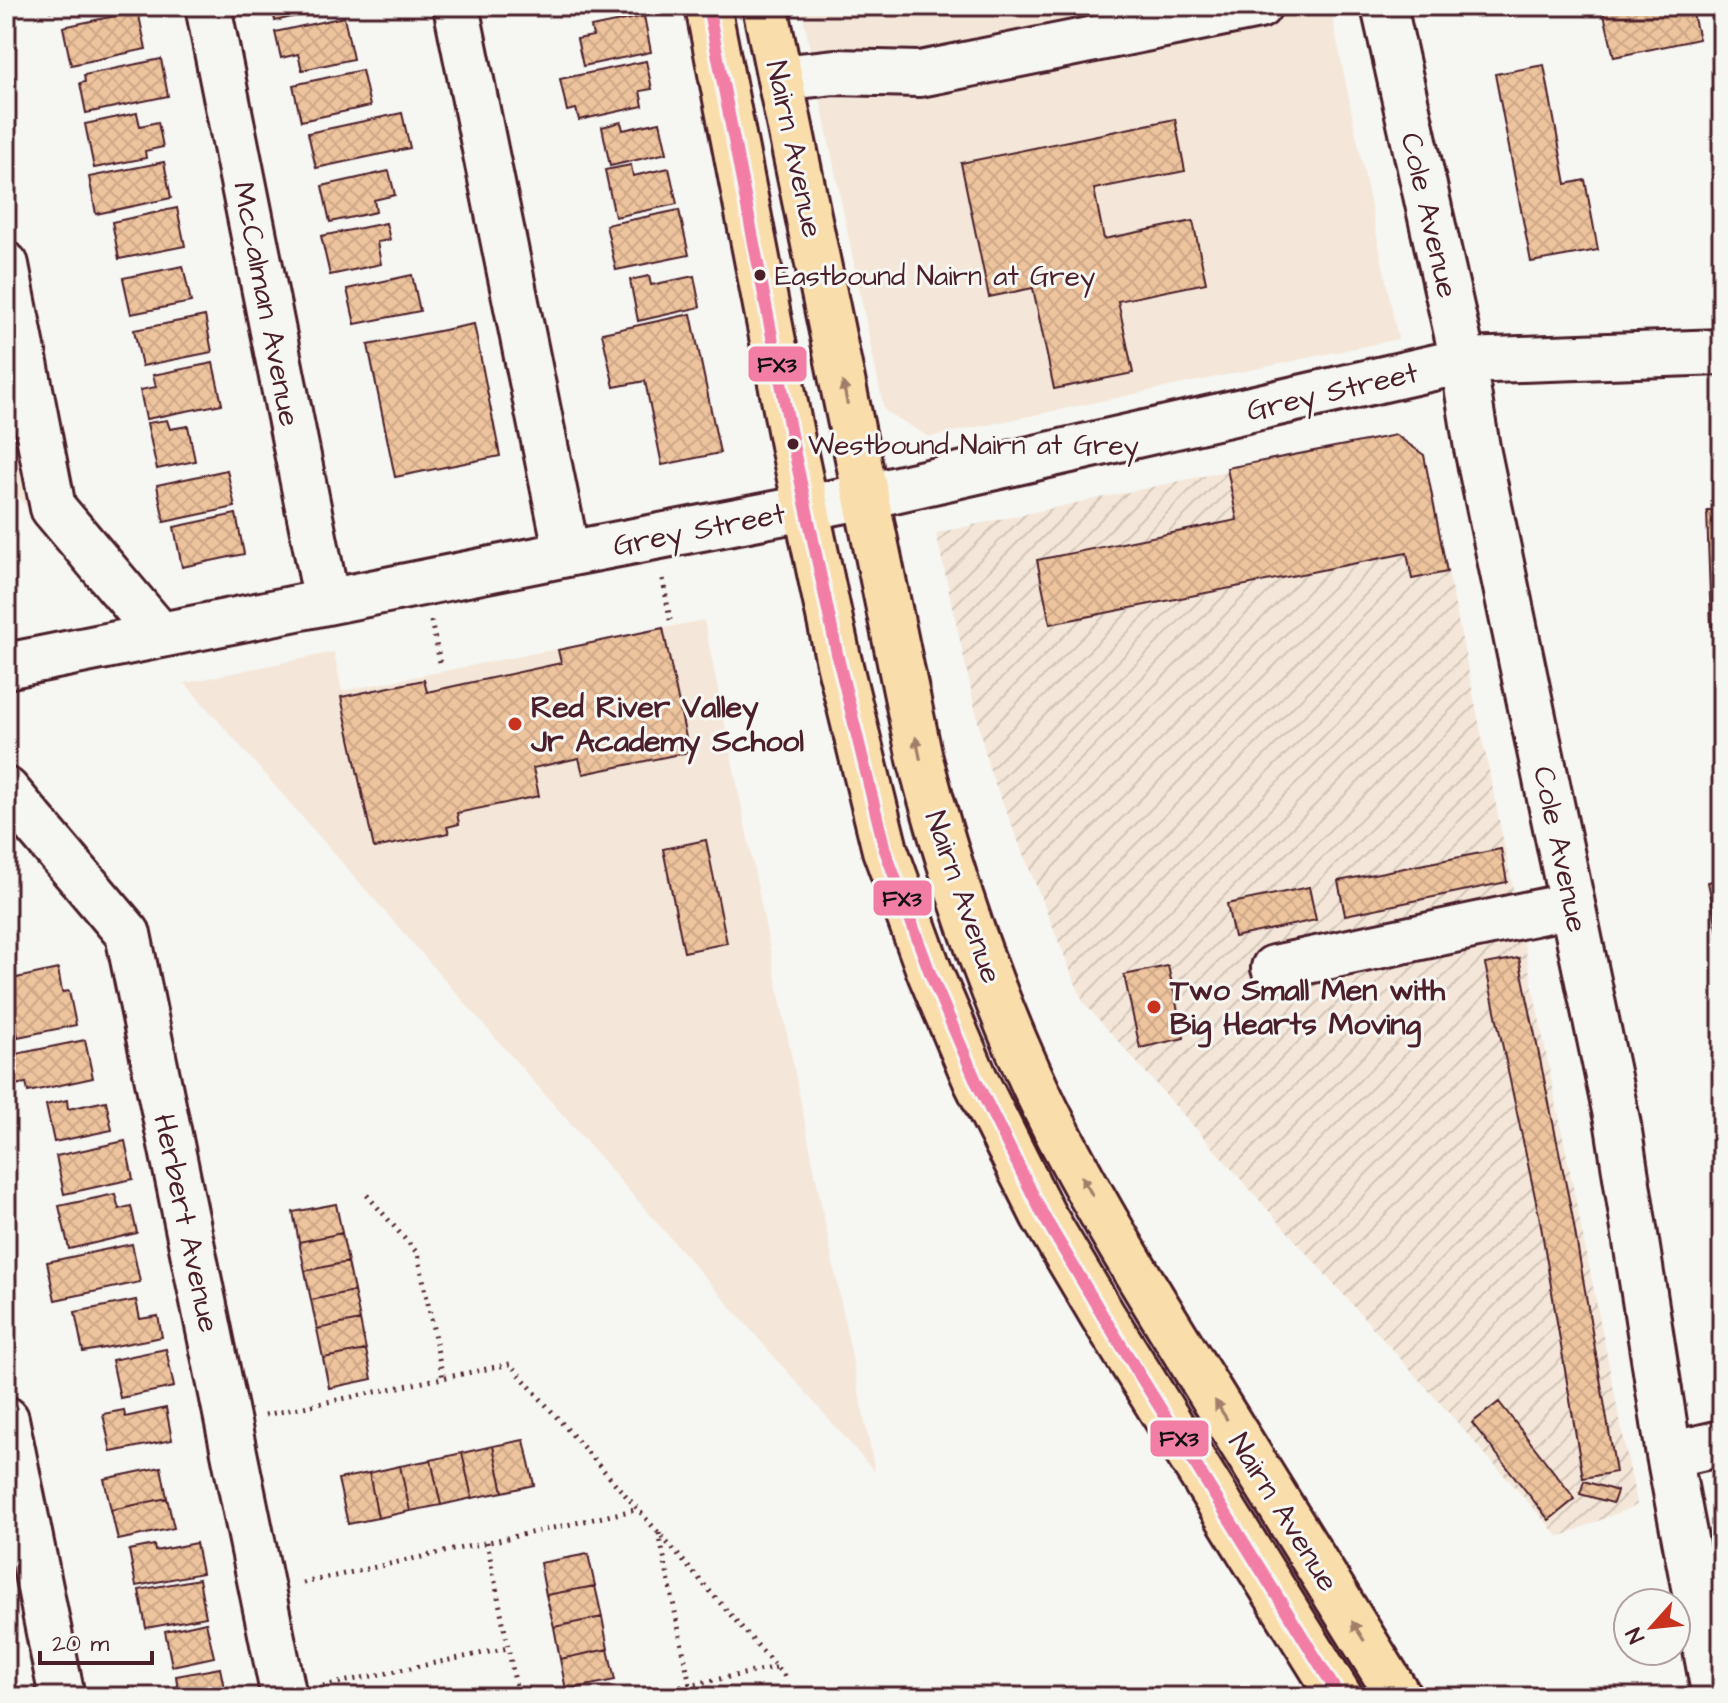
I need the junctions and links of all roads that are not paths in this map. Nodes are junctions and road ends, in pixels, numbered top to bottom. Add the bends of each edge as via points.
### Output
1 (208, 6) edge
2 (456, 6) edge
3 (765, 6) edge
4 (1259, 6) edge
5 (1384, 6) edge
6 (710, 17) edge
7 (780, 78) junction
8 (6, 265) edge
9 (1722, 352) edge
10 (1463, 361) junction
11 (867, 496) junction
12 (807, 508) junction
13 (567, 554) junction
14 (327, 602) junction
15 (160, 635) junction
16 (6, 666) edge
17 (6, 790) edge
18 (1572, 905) junction
19 (1274, 968) dead end
20 (6, 1419) edge
21 (1722, 1443) edge
22 (1669, 1455) junction
23 (299, 1693) edge
24 (62, 1697) edge
25 (1340, 1697) edge
26 (1399, 1697) edge
27 (1715, 1697) edge

1 - 14 street, McCalman Avenue
2 - 13 street
3 - 7 main road, Nairn Avenue
4 - 7 street via 920,74 835,72
5 - 10 street, Cole Avenue
6 - 7 main road
6 - 12 main road, Nairn Avenue
11 -> 7 main road, Nairn Avenue
8 - 15 street via 53,508
9 - 10 street, Grey Street
10 - 11 street, Grey Street
10 - 18 street, Cole Avenue
11 - 12 street, Grey Street
26 -> 11 main road, Nairn Avenue via 1160,1312 1079,1171 1017,1047 937,824
12 - 13 street, Grey Street
12 - 25 main road, Nairn Avenue via 885,850 953,1031 1043,1215
13 - 14 street, Grey Street
14 - 15 street, Grey Street
15 - 16 street, Grey Street
17 - 23 street, Herbert Avenue via 128,934
18 - 19 street
18 - 22 street, Cole Avenue via 1618,1125
20 - 24 street
21 - 22 street
22 - 27 street, Cole Avenue

